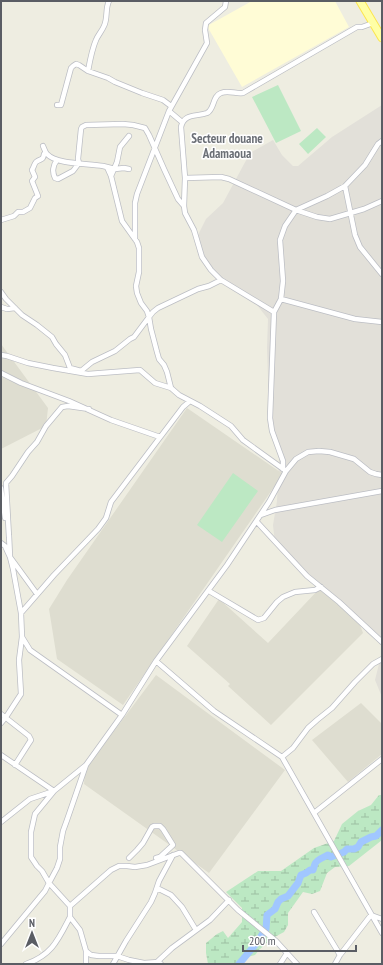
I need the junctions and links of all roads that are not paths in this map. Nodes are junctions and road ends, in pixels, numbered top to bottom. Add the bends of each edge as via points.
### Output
1 (109, 1) edge
2 (226, 1) edge
3 (360, 1) edge
4 (373, 23) junction
5 (382, 38) edge
6 (88, 71) junction
7 (57, 105) dead end
8 (170, 108) junction
9 (182, 122) junction
10 (129, 136) dead end
11 (382, 141) edge
12 (43, 146) dead end
13 (155, 147) junction
14 (46, 153) junction
15 (57, 160) junction
16 (79, 163) junction
17 (107, 167) junction
18 (114, 168) junction
19 (129, 169) dead end
20 (111, 176) junction
21 (185, 178) junction
22 (345, 186) junction
23 (382, 201) edge
24 (184, 206) junction
25 (296, 210) junction
26 (350, 213) junction
27 (1, 220) edge
28 (135, 239) junction
29 (382, 274) edge
30 (221, 280) junction
31 (1, 292) edge
32 (281, 299) junction
33 (1, 307) edge
34 (15, 308) junction
35 (274, 312) junction
36 (149, 317) junction
37 (382, 322) edge
38 (1, 356) edge
39 (1, 373) edge
40 (171, 388) junction
41 (190, 400) junction
42 (89, 410) junction
43 (160, 438) junction
44 (285, 470) junction
45 (382, 475) edge
46 (1, 488) edge
47 (382, 491) edge
48 (261, 515) junction
49 (257, 522) junction
50 (9, 537) junction
51 (1, 543) edge
52 (10, 557) junction
53 (321, 587) junction
54 (209, 591) junction
55 (38, 594) junction
56 (21, 613) junction
57 (22, 637) junction
58 (382, 642) edge
59 (382, 659) edge
60 (156, 661) junction
61 (1, 714) edge
62 (122, 715) junction
63 (6, 718) junction
64 (1, 723) edge
65 (1, 755) edge
66 (282, 758) junction
67 (382, 759) edge
68 (15, 765) junction
69 (86, 765) junction
70 (54, 791) junction
71 (314, 813) junction
72 (1, 822) edge
73 (173, 855) junction
74 (129, 858) dead end
75 (147, 865) junction
76 (49, 883) junction
77 (157, 888) junction
78 (229, 900) junction
79 (70, 906) junction
80 (314, 912) dead end
81 (371, 915) junction
82 (70, 917) junction
83 (382, 918) edge
84 (196, 930) junction
85 (382, 933) edge
86 (1, 944) edge
87 (86, 951) junction
88 (288, 953) junction
89 (340, 955) junction
90 (117, 956) junction
91 (158, 963) edge
92 (26, 964) edge
93 (86, 964) edge
94 (113, 964) edge
95 (280, 964) edge
96 (297, 964) edge
97 (335, 964) edge

1 - 6 street via 104,26 96,38
2 - 8 street via 225,7 206,23 206,44
3 - 4 main road
4 - 5 main road
4 - 9 street via 357,27 243,93 218,94 212,109 185,118
6 - 7 street via 76,64 71,68 61,105
6 - 8 street via 162,100
8 - 9 street
8 - 13 street
9 - 21 street
10 - 18 street via 120,147
11 - 22 street via 365,165
12 - 14 street
13 - 16 street via 146,128 140,126 86,125 81,129
13 - 24 street
13 - 28 street via 135,203
14 - 15 street
14 - 27 street via 44,158 34,163 32,170 32,181 38,196 32,205 23,212
15 - 16 street
15 - 16 street via 54,164 54,176 58,179 73,171
16 - 17 street
17 - 18 street
17 - 20 street
18 - 19 street
18 - 20 street
20 - 28 street via 122,221
21 - 24 street
21 - 25 street via 229,179
22 - 25 street
22 - 26 street
23 - 26 street
24 - 30 street via 202,257 210,270
25 - 26 street via 330,219
25 - 32 street via 285,226 280,240 283,281
26 - 29 street via 360,247
28 - 36 street via 139,248 136,286
30 - 35 street
30 - 36 street via 158,308
31 - 34 street
32 - 35 street
32 - 37 street via 355,319
33 - 34 street
34 - 36 street via 52,337 65,355 70,368 81,371 134,337
35 - 44 street via 270,418
36 - 40 street via 159,359 167,372
38 - 40 street via 88,374 140,370 155,383
39 - 42 street
40 - 41 street
41 - 43 street
41 - 44 street via 231,426 243,440
42 - 43 street
42 - 50 street via 62,407 6,483
43 - 55 street via 111,502 106,518 98,529
44 - 45 street via 308,452 319,451 354,459 370,472
44 - 48 street
46 - 50 street
47 - 48 street via 275,510
48 - 49 street
49 - 53 street via 306,576
49 - 54 street
50 - 52 street
51 - 52 street
52 - 55 street
52 - 56 street
53 - 54 street via 283,597 264,618 258,620
53 - 58 street
54 - 60 street
55 - 56 street
56 - 57 street
57 - 62 street via 30,650
57 - 63 street via 19,660 20,694
59 - 66 street via 373,664 332,708 308,728
60 - 62 street
60 - 66 street via 214,711
61 - 63 street
62 - 69 street
63 - 64 street
63 - 68 street via 31,740
65 - 68 street
66 - 71 street
67 - 71 street
68 - 70 street
69 - 70 street
69 - 76 street via 63,831 60,859
70 - 72 street via 30,799
70 - 76 street via 35,814 31,832 31,857
71 - 81 street
73 - 75 street
73 - 77 street
73 - 78 street via 182,853
74 - 75 street via 143,843 152,827 160,826 173,845
75 - 79 street via 119,866 111,870
76 - 79 street
76 - 86 street
77 - 84 street via 171,895
77 - 90 street
78 - 84 street via 210,920
78 - 88 street
79 - 82 street
80 - 89 street
81 - 83 street
81 - 85 street
81 - 89 street
82 - 87 street via 80,930
82 - 92 street via 52,948 42,957
84 - 91 street via 172,948
87 - 90 street via 91,955
87 - 93 street
88 - 95 street
88 - 96 street
89 - 97 street
90 - 91 street via 144,963
90 - 94 street

